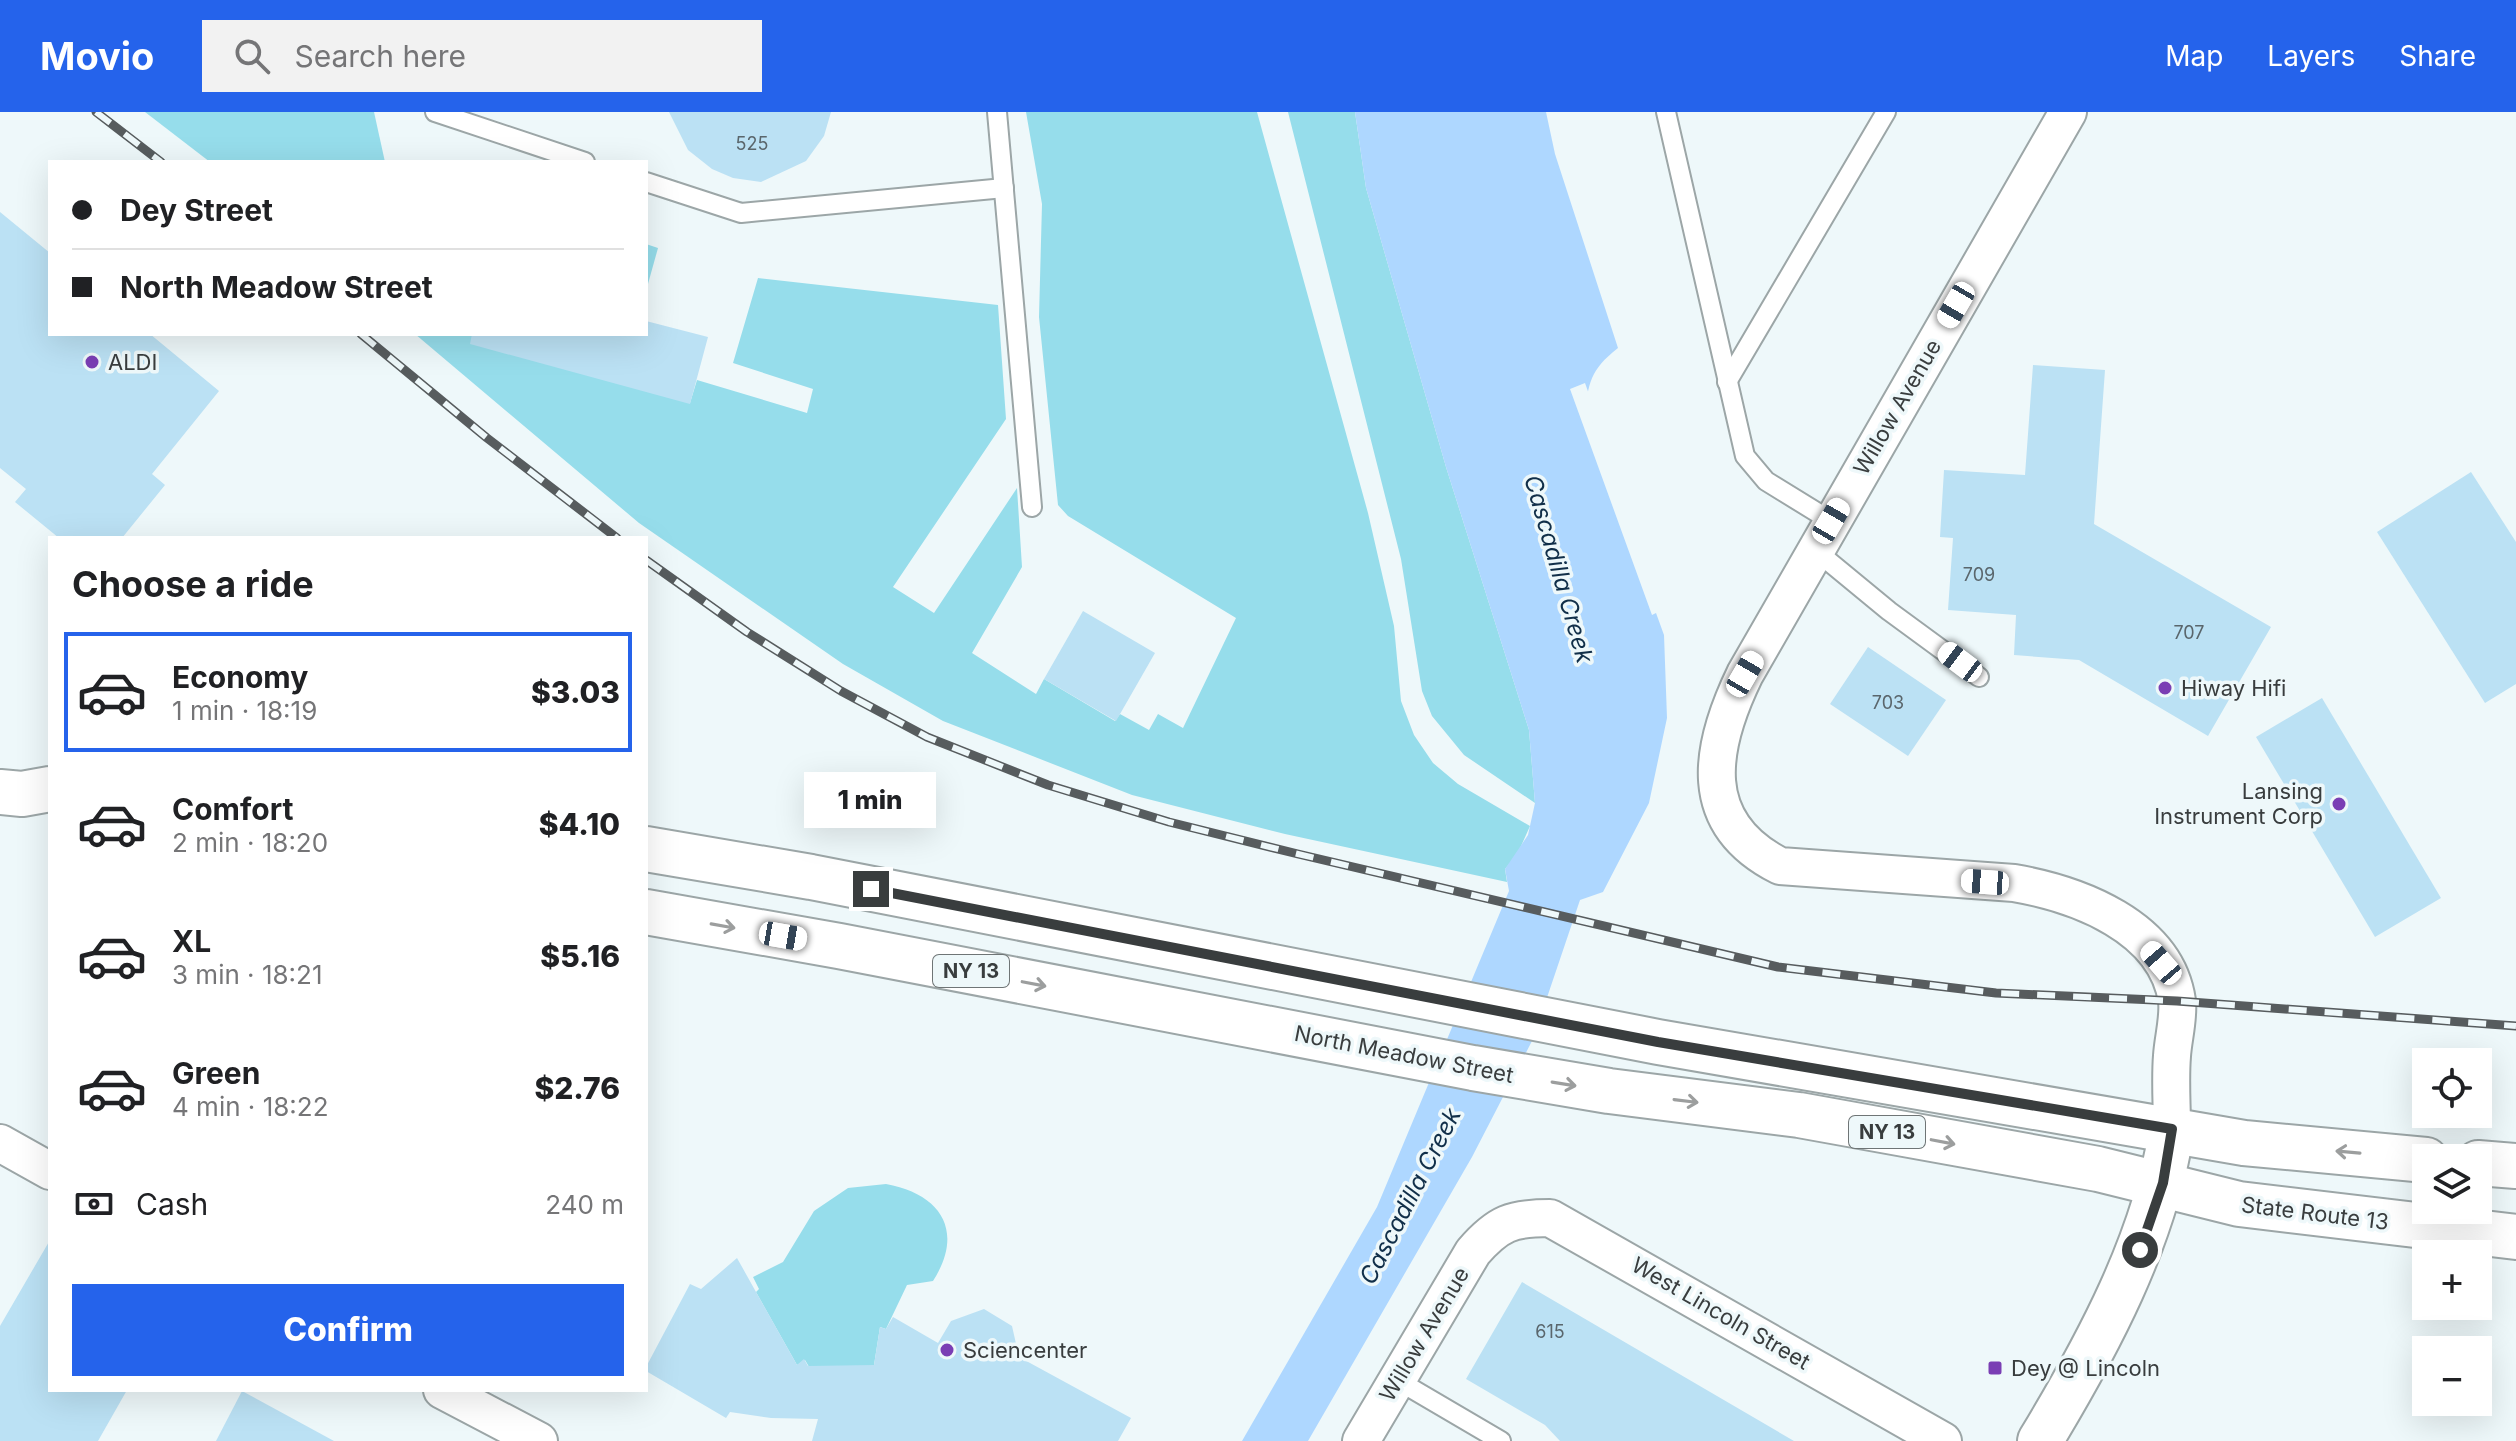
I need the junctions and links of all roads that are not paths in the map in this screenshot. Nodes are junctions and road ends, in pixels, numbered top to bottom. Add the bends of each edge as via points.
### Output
1 (435, 112) edge
2 (997, 112) edge
3 (1666, 112) edge
4 (1886, 112) edge
5 (2068, 112) edge
6 (579, 160) edge
7 (648, 183) edge
8 (1004, 188) junction
9 (1727, 382) junction
10 (1032, 507) dead end
11 (1823, 535) junction
12 (1979, 677) dead end
13 (648, 849) edge
14 (648, 912) edge
15 (2172, 1129) junction
16 (0, 1143) edge
17 (2412, 1159) edge
18 (2492, 1164) edge
19 (2516, 1166) edge
20 (48, 1170) edge
21 (2163, 1183) junction
22 (1492, 1230) joint
23 (2516, 1237) edge
24 (1397, 1380) junction
25 (445, 1392) edge
26 (499, 1431) edge
27 (539, 1441) edge
28 (1361, 1441) edge
29 (1501, 1441) edge
30 (1943, 1441) edge
31 (2040, 1441) edge

1 - 6 lane
2 - 8 lane
3 - 9 lane
4 - 9 lane
5 - 11 street, Willow Avenue
7 - 8 lane via 741,213
8 - 10 lane
9 - 11 lane via 1745,456
11 - 12 lane via 1889,611
11 - 15 street, Willow Avenue via 1726,713 1716,759 1718,804 1755,853 1780,866 2014,883 2051,890 2114,917 2161,963 2177,1001
13 - 15 main road, NY 13 via 1616,1034
14 -> 21 main road, North Meadow Street / NY 13 via 1609,1091 1799,1115
17 -> 15 main road, NY 13 via 2244,1143
15 - 21 main road
16 - 20 street
18 - 19 main road
21 - 23 main road, State Route 13 / NY 13 via 2239,1204
21 - 31 main road via 2140,1250
22 - 24 street, Willow Avenue via 1473,1252
22 - 30 street, West Lincoln Street via 1519,1218 1550,1218 1578,1230
24 - 28 street, Willow Avenue
24 - 29 lane
25 - 26 street
26 - 27 street

